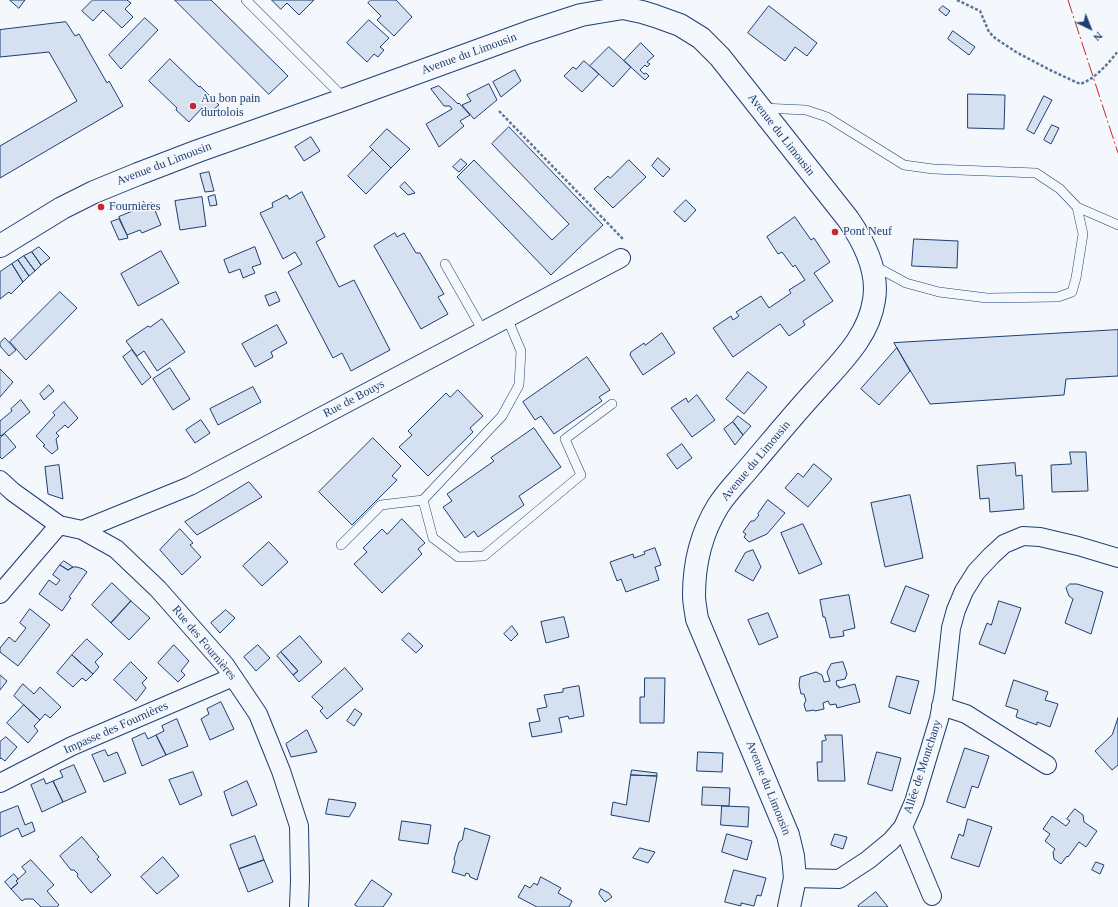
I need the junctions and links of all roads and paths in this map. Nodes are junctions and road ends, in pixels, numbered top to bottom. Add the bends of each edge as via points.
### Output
1 (246, 0) edge
2 (957, 0) edge
3 (624, 4) edge
4 (1118, 51) edge
5 (346, 99) junction
6 (759, 107) junction
7 (499, 111) dead end
8 (1077, 207) junction
9 (1118, 225) edge
10 (0, 246) edge
11 (621, 258) joint
12 (871, 263) junction
13 (445, 264) dead end
14 (507, 318) junction
15 (483, 331) junction
16 (612, 404) dead end
17 (0, 480) edge
18 (423, 500) junction
19 (59, 525) junction
20 (82, 530) junction
21 (341, 545) dead end
22 (1118, 558) edge
23 (0, 594) edge
24 (233, 677) junction
25 (942, 706) junction
26 (1047, 765) dead end
27 (0, 783) edge
28 (903, 827) junction
29 (795, 878) junction
30 (932, 896) dead end
31 (299, 907) edge
32 (789, 907) edge

1 - 5 lane
2 - 4 path via 980,11 989,32 995,38 1080,84 1088,82
3 - 5 main road, Avenue du Limousin via 529,32
3 - 6 main road, Avenue du Limousin via 680,25 701,38 720,57
5 - 10 main road, Avenue du Limousin via 198,151 94,192 62,208
6 - 8 lane via 806,110 827,117 904,165 934,169 1036,173 1060,189
6 - 12 main road, Avenue du Limousin via 848,219 858,233
7 - 11 path via 623,239
8 - 9 lane
8 - 12 lane via 1083,234 1076,278 1072,292 1058,297 987,298 939,292 906,283
11 - 14 street, Rue de Bouys
12 - 29 main road, Avenue du Limousin via 875,284 874,301 859,340 718,505 700,546 695,574 694,597 697,619 788,835
13 - 15 lane
14 - 15 street, Rue de Bouys
14 - 18 lane via 521,351 519,385 502,416
15 - 20 street, Rue de Bouys via 190,486
16 - 18 lane via 565,439 581,475 484,556 458,557 433,538
17 - 19 street, Rue des Fournières
18 - 21 lane via 381,505
19 - 20 street, Rue des Fournières
19 - 23 street
20 - 24 street, Rue des Fournières via 116,549 152,584
22 - 25 street, Allée de Montchany via 1040,537 1024,536 1004,544 976,572 956,610
24 - 27 street, Impasse des Fournières via 72,746
24 - 31 street, Rue des Fournières via 258,714 281,771 299,826
25 - 26 street, Allée de Montchany via 966,714
25 - 28 street, Allée de Montchany via 914,802
28 - 29 street, Allée de Montchany via 868,860 838,879
28 - 30 street, Allée de Montchany
29 - 32 main road, Avenue du Limousin

